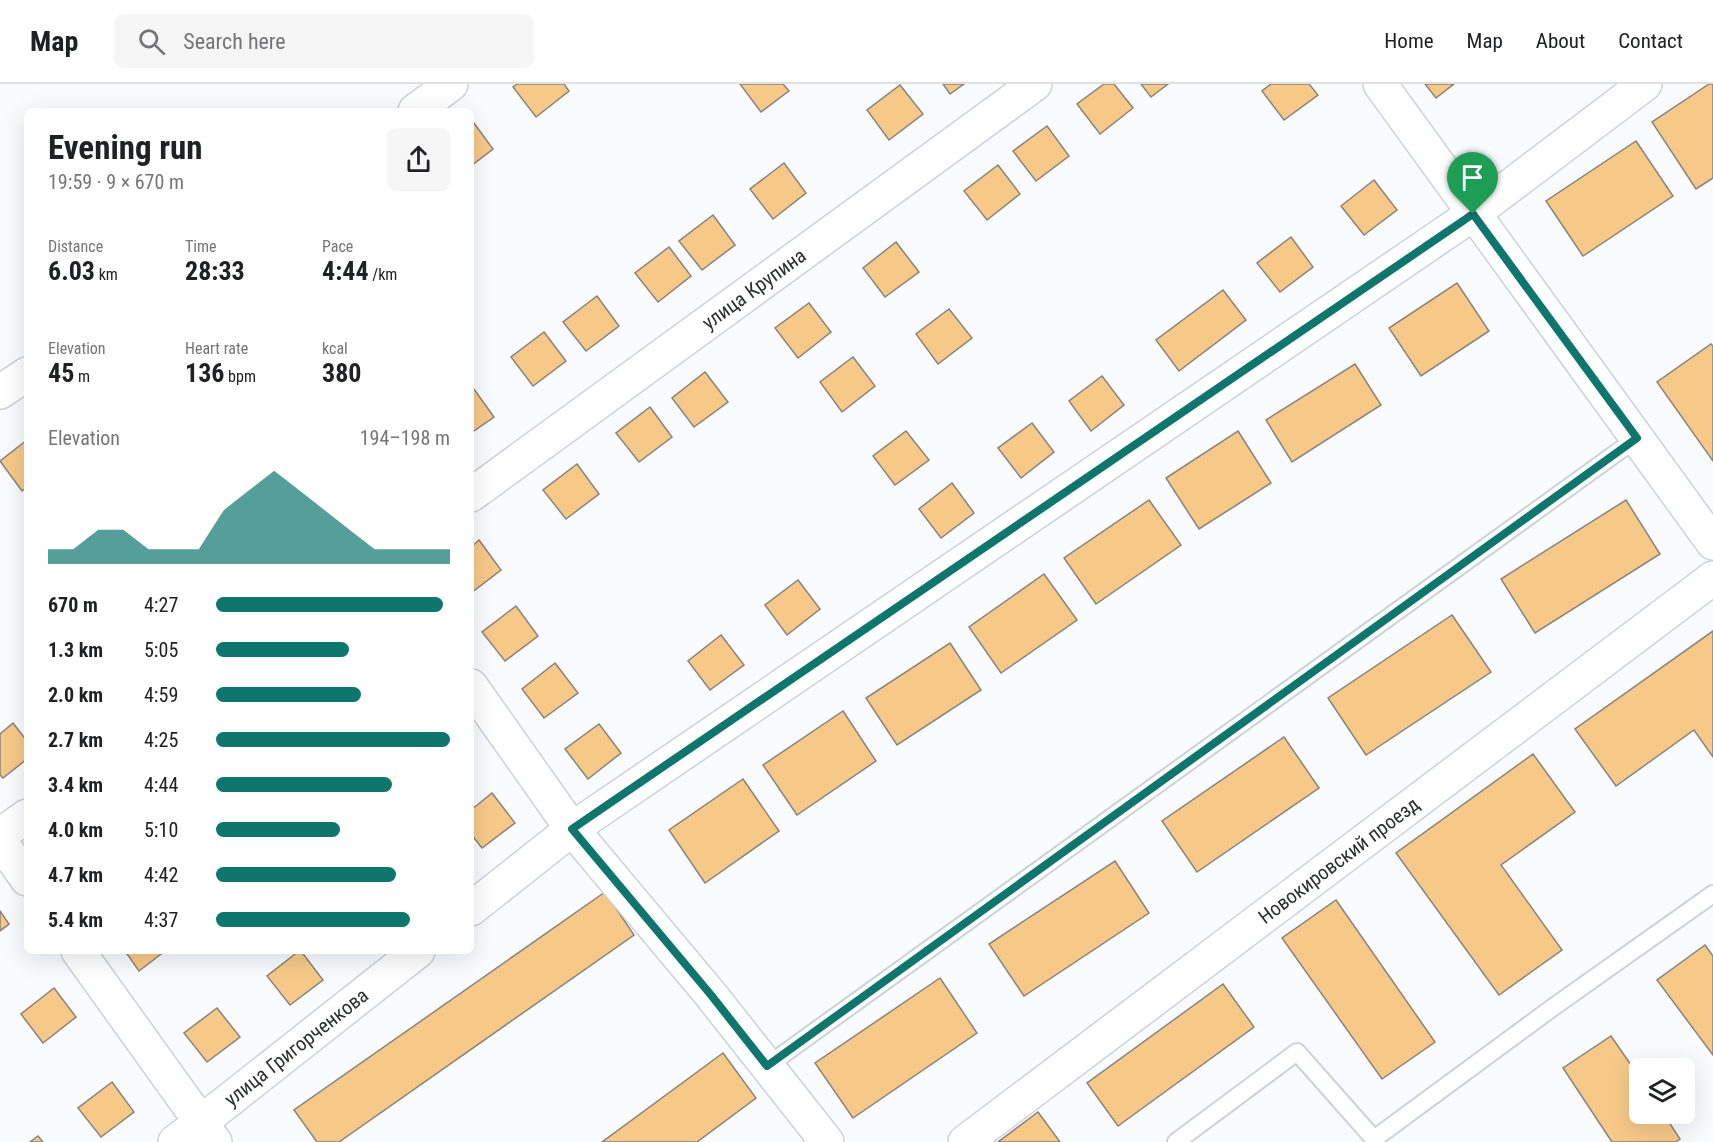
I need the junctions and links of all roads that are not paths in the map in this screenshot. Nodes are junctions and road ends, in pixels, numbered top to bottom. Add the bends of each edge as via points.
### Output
1 (451, 84) edge
2 (1035, 84) edge
3 (1380, 84) edge
4 (1645, 84) edge
5 (419, 108) edge
6 (1473, 214) junction
7 (24, 376) edge
8 (0, 392) edge
9 (1637, 438) junction
10 (474, 493) edge
11 (1713, 543) edge
12 (1713, 578) edge
13 (474, 690) edge
14 (24, 818) edge
15 (572, 829) junction
16 (0, 835) edge
17 (0, 841) edge
18 (24, 875) edge
19 (1713, 894) edge
20 (474, 907) edge
21 (80, 954) edge
22 (414, 954) edge
23 (767, 1066) junction
24 (197, 1136) edge
25 (827, 1142) edge
26 (965, 1142) edge
27 (1176, 1142) edge

1 - 5 street
2 - 10 street, улица Крупина
3 - 6 street
4 - 6 street
6 - 9 street
6 - 15 street
7 - 8 street
9 - 11 street
9 - 23 lane
12 - 26 street, Новокировский проезд
13 - 15 street
14 - 16 street
15 - 20 street
15 - 23 street
17 - 18 street
19 - 27 lane via 1374,1139 1297,1052
21 - 24 street
22 - 24 street, улица Григорченкова
23 - 25 street

